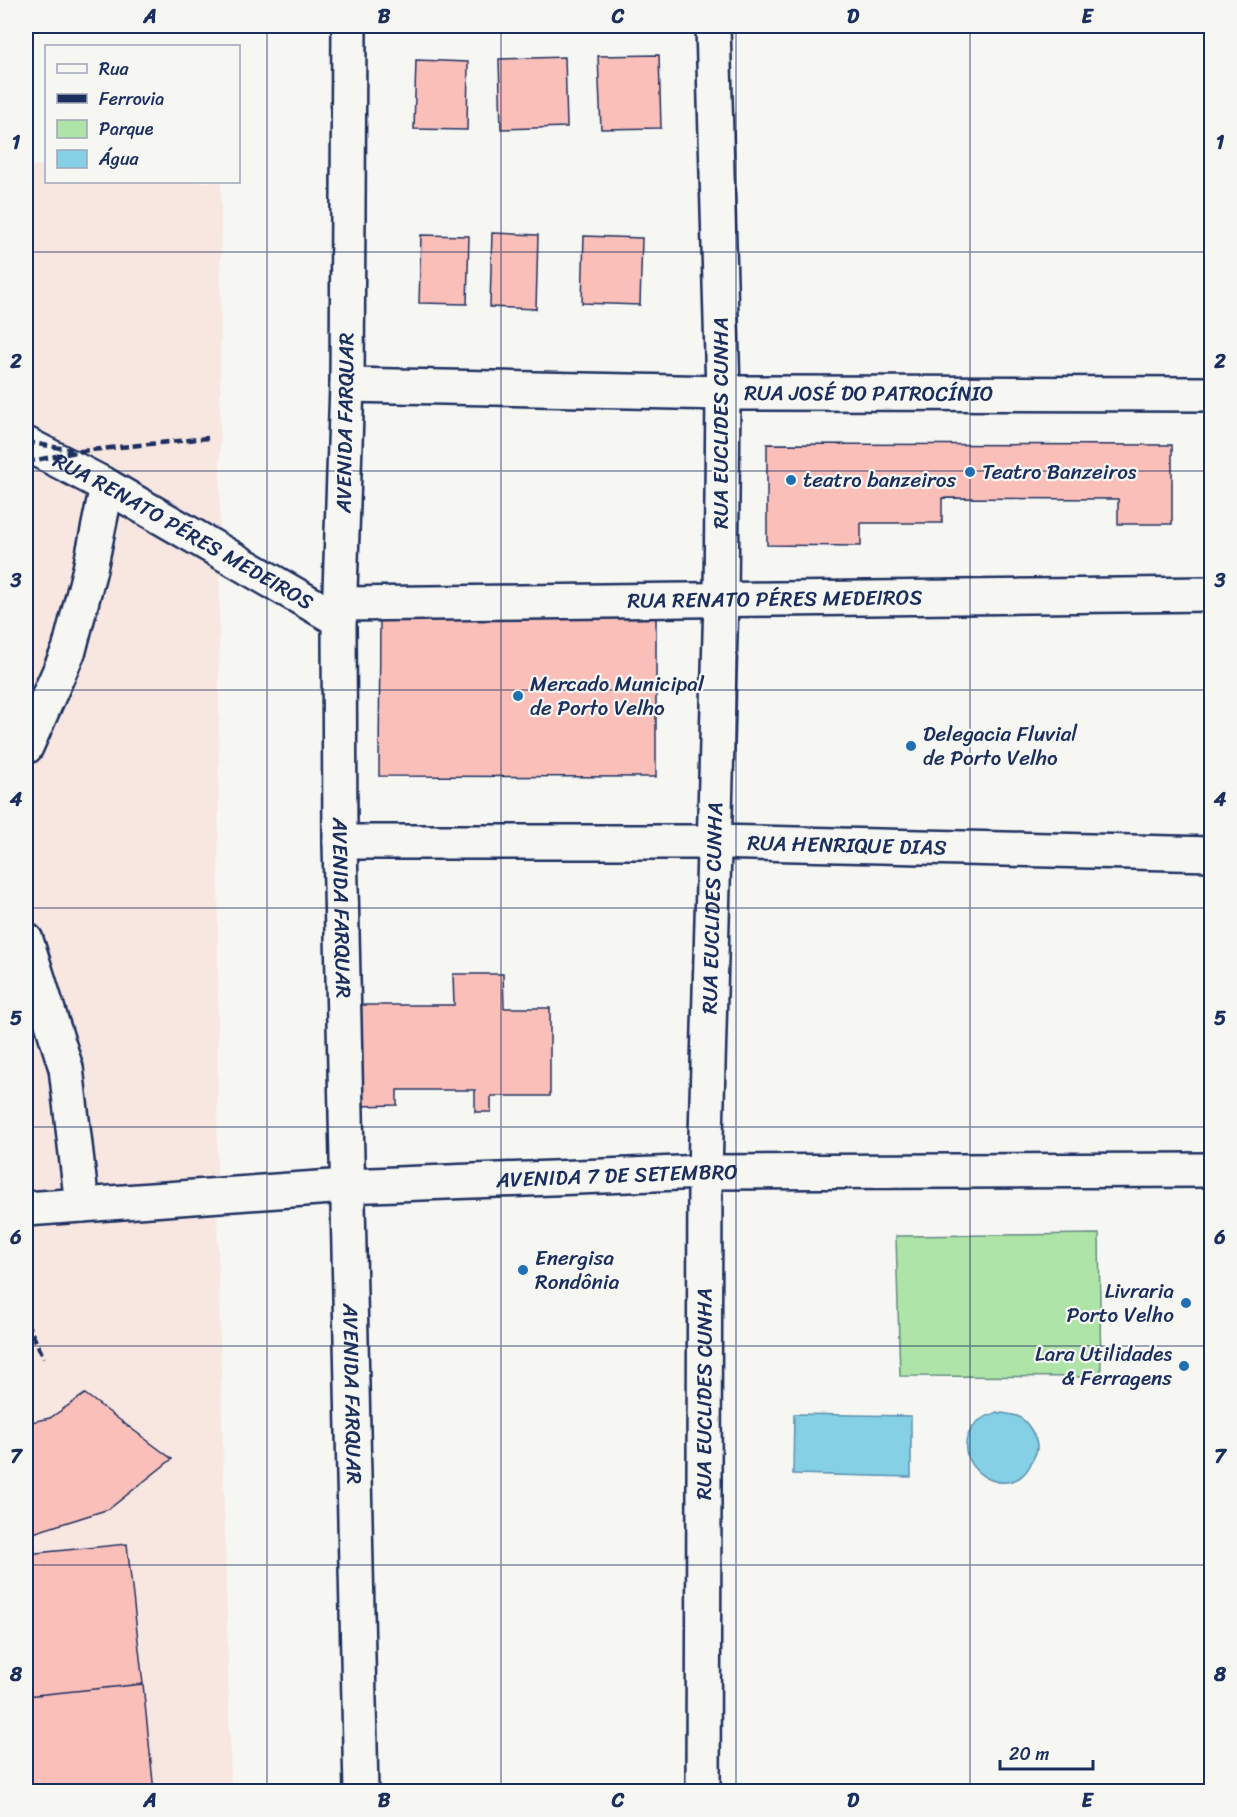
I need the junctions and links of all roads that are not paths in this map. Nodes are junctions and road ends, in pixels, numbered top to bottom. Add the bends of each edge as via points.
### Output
1 (349, 26) edge
2 (713, 26) edge
3 (347, 385) junction
4 (723, 393) junction
5 (1212, 394) edge
6 (26, 444) edge
7 (106, 486) junction
8 (1212, 594) edge
9 (721, 599) junction
10 (339, 612) junction
11 (26, 747) edge
12 (340, 842) junction
13 (714, 842) junction
14 (1212, 854) edge
15 (26, 940) edge
16 (1212, 1170) edge
17 (705, 1172) junction
18 (346, 1186) junction
19 (82, 1205) junction
20 (26, 1209) edge
21 (361, 1791) edge
22 (702, 1791) edge

1 - 3 street, AVENIDA FARQUAR
2 - 4 street, RUA EUCLIDES CUNHA
3 - 4 street, RUA JOSÉ DO PATROCÍNIO
3 - 10 street, AVENIDA FARQUAR
4 - 5 street, RUA JOSÉ DO PATROCÍNIO
4 - 9 street, RUA EUCLIDES CUNHA
6 - 7 street, RUA RENATO PÉRES MEDEIROS
7 - 10 street, RUA RENATO PÉRES MEDEIROS
7 - 11 street via 69,650
8 - 9 street, RUA RENATO PÉRES MEDEIROS
9 - 10 street, RUA RENATO PÉRES MEDEIROS
9 - 13 street, RUA EUCLIDES CUNHA
10 - 12 street, AVENIDA FARQUAR
12 - 13 street, RUA HENRIQUE DIAS
12 - 18 street, AVENIDA FARQUAR
13 - 14 street, RUA HENRIQUE DIAS
13 - 17 street, RUA EUCLIDES CUNHA
15 - 19 street via 66,1068
16 - 17 street, AVENIDA 7 DE SETEMBRO
17 - 18 street, AVENIDA 7 DE SETEMBRO
17 - 22 street, RUA EUCLIDES CUNHA
18 - 19 street, AVENIDA 7 DE SETEMBRO
18 - 21 street, AVENIDA FARQUAR
19 - 20 street, AVENIDA 7 DE SETEMBRO

